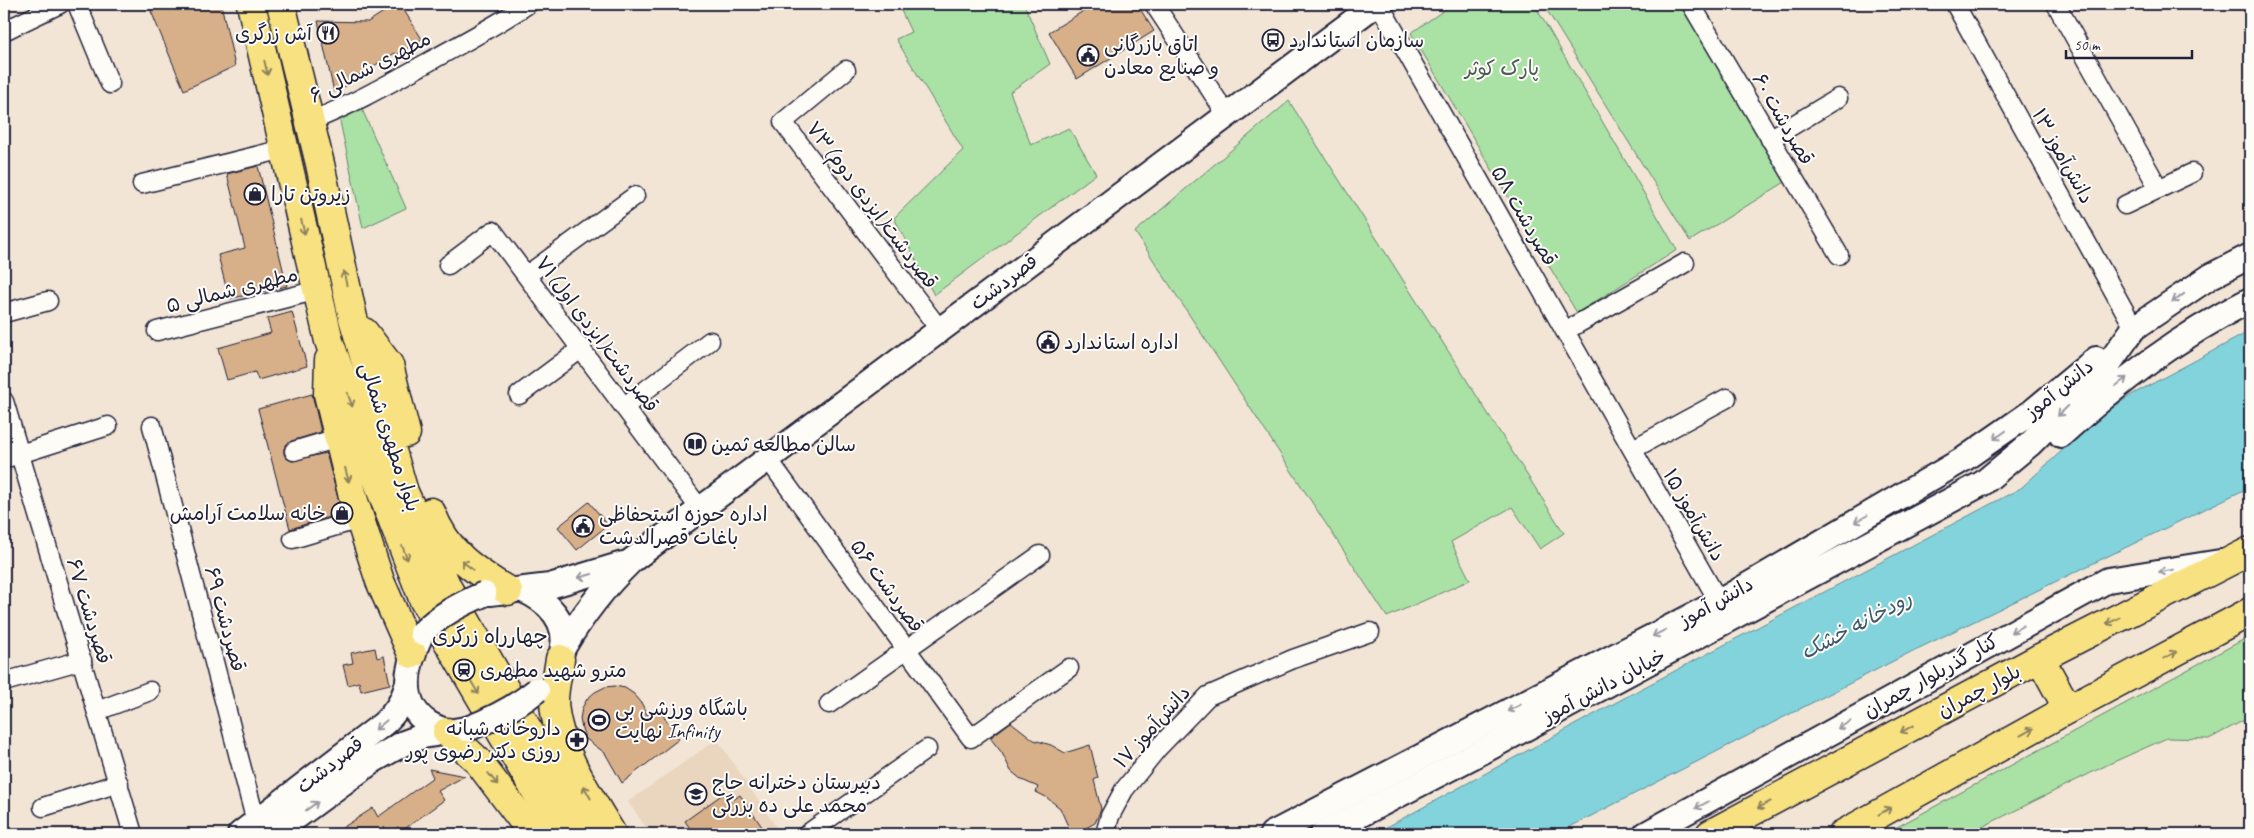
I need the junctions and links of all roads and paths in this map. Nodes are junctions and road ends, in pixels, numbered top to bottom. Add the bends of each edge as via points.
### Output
1 (60, 4) edge
2 (77, 4) edge
3 (251, 4) edge
4 (281, 4) edge
5 (528, 4) edge
6 (1154, 4) edge
7 (1378, 4) edge
8 (1691, 4) edge
9 (1955, 4) edge
10 (2056, 4) edge
11 (4, 32) edge
12 (846, 70) dead end
13 (110, 84) dead end
14 (1838, 98) dead end
15 (1227, 115) junction
16 (309, 122) junction
17 (1770, 139) junction
18 (284, 149) junction
19 (2192, 173) dead end
20 (142, 184) dead end
21 (2159, 189) junction
22 (635, 196) dead end
23 (2125, 205) dead end
24 (1838, 255) dead end
25 (2250, 256) edge
26 (1685, 263) dead end
27 (448, 265) dead end
28 (527, 275) junction
29 (2210, 276) junction
30 (318, 290) junction
31 (2250, 300) edge
32 (48, 301) dead end
33 (2228, 311) junction
34 (4, 313) edge
35 (353, 318) junction
36 (2134, 328) junction
37 (940, 330) junction
38 (157, 331) dead end
39 (1565, 331) junction
40 (329, 341) junction
41 (710, 342) dead end
42 (582, 348) junction
43 (519, 394) dead end
44 (1727, 398) dead end
45 (4, 401) edge
46 (625, 406) junction
47 (108, 426) dead end
48 (152, 426) dead end
49 (338, 438) junction
50 (1632, 449) junction
51 (294, 451) dead end
52 (12, 456) edge
53 (768, 459) junction
54 (2016, 466) junction
55 (700, 509) junction
56 (360, 519) junction
57 (292, 539) dead end
58 (1040, 555) dead end
59 (2241, 556) edge
60 (632, 561) junction
61 (505, 592) junction
62 (1719, 602) junction
63 (2250, 612) edge
64 (1370, 632) dead end
65 (417, 644) junction
66 (907, 649) junction
67 (561, 654) junction
68 (2040, 658) junction
69 (82, 660) junction
70 (1069, 668) dead end
71 (4, 682) edge
72 (407, 686) junction
73 (150, 691) dead end
74 (829, 704) dead end
75 (2068, 709) junction
76 (97, 711) junction
77 (457, 730) junction
78 (927, 749) dead end
79 (119, 784) junction
80 (43, 807) dead end
81 (256, 830) edge
82 (133, 834) edge
83 (533, 834) edge
84 (561, 834) edge
85 (590, 834) edge
86 (612, 834) edge
87 (807, 834) edge
88 (1105, 834) edge
89 (1272, 834) edge
90 (1323, 834) edge
91 (1352, 834) edge
92 (1646, 834) edge
93 (1710, 834) edge
94 (1843, 834) edge

1 - 11 street
2 - 13 street
3 -> 18 main road, بلوار مطهرى شمالى
4 - 16 main road, بلوار مطهرى شمالى
5 - 16 street, ۶ مطهری شمالی via 415,69
6 - 15 street
7 - 15 main road, قصردشت
7 - 39 street, قصردشت ۵۸
8 - 17 street, ۶۰ قصردشت
9 - 36 street, دانش‌آموز ۱۳
10 - 21 street
12 - 37 street, ۷۳قصردشت(ایزدی دوم) via 783,122
14 - 17 street
15 - 37 main road, قصردشت
35 -> 16 main road, بلوار مطهرى شمالى
17 - 24 street, ۶۰ قصردشت
18 - 20 street
18 -> 30 main road, بلوار مطهرى شمالى
19 - 21 street
21 - 23 street
22 - 28 street
25 - 29 main road, دانش آموز
26 - 39 street
27 - 28 street, ۷۱قصردشت(ایزدی اول) via 493,231
28 - 42 street, ۷۱قصردشت(ایزدی اول)
29 - 33 main road
29 -> 36 main road, دانش آموز
30 - 38 street, ۵ مطهری شمالی
30 - 40 main road, بلوار مطهرى شمالى
31 - 33 main road, دانش آموز
32 - 34 street
54 -> 33 main road, دانش آموز via 2152,358
61 -> 35 main road via 455,554 435,522 416,474 388,365
35 - 85 main road, بلوار مطهرى شمالى via 404,492 448,589
36 -> 54 main road, دانش آموز via 2105,370
36 -> 62 main road, دانش آموز via 2033,411 1964,459
37 - 53 main road, قصردشت
39 - 50 street, قصردشت ۵۸
40 - 49 main road via 328,394
40 -> 84 main road, بلوار مطهرى شمالى via 424,601
41 - 46 street
42 - 43 street
42 - 46 street, ۷۱قصردشت(ایزدی اول)
44 - 50 street
45 - 52 street, ۶۷ قصردشت
46 - 55 street, ۷۱قصردشت(ایزدی اول)
47 - 52 street
48 - 81 street, ۶۹ قصردشت
49 - 51 street
49 -> 56 main road
50 - 62 street, دانش‌آموز ۱۵
52 - 69 street, ۶۷ قصردشت
53 - 55 main road, قصردشت
53 - 66 street, ۵۶ قصردشت
54 - 90 main road, خیابان دانش آموز
54 - 91 main road, خیابان دانش آموز via 1991,493
55 - 60 main road, قصردشت
56 - 57 street
56 - 65 main road via 380,582
58 - 66 street
59 -> 68 main road, بلوار چمران
59 -> 92 main road, کنار گذربلوار چمران via 2108,580
60 -> 61 main road via 550,586
60 - 67 main road via 604,587 580,619
61 - 65 main road, bridge via 462,603 433,622
61 - 67 main road via 538,597 556,616 564,629
62 -> 89 main road, دانش آموز
75 -> 63 main road
64 - 88 street, دانش‌آموز ۱۷ via 1293,659 1208,696 1157,749 1124,790 1110,816
65 - 72 main road via 407,673
66 - 70 street, ۵۶ قصردشت via 971,738
66 - 74 street
67 - 77 main road, bridge via 554,670 520,704 491,720
86 -> 67 main road via 585,790 558,730 554,700
68 - 75 main road
68 -> 93 main road, بلوار چمران
69 - 71 street
69 - 76 street, ۶۷ قصردشت
72 - 77 main road via 416,712 428,724
72 -> 81 main road, قصردشت via 394,714
73 - 76 street
94 -> 75 main road
76 - 79 street, ۶۷ قصردشت
81 -> 77 main road, قصردشت via 404,743
77 -> 83 main road
78 - 87 street
79 - 80 street
79 - 82 street, ۶۷ قصردشت

